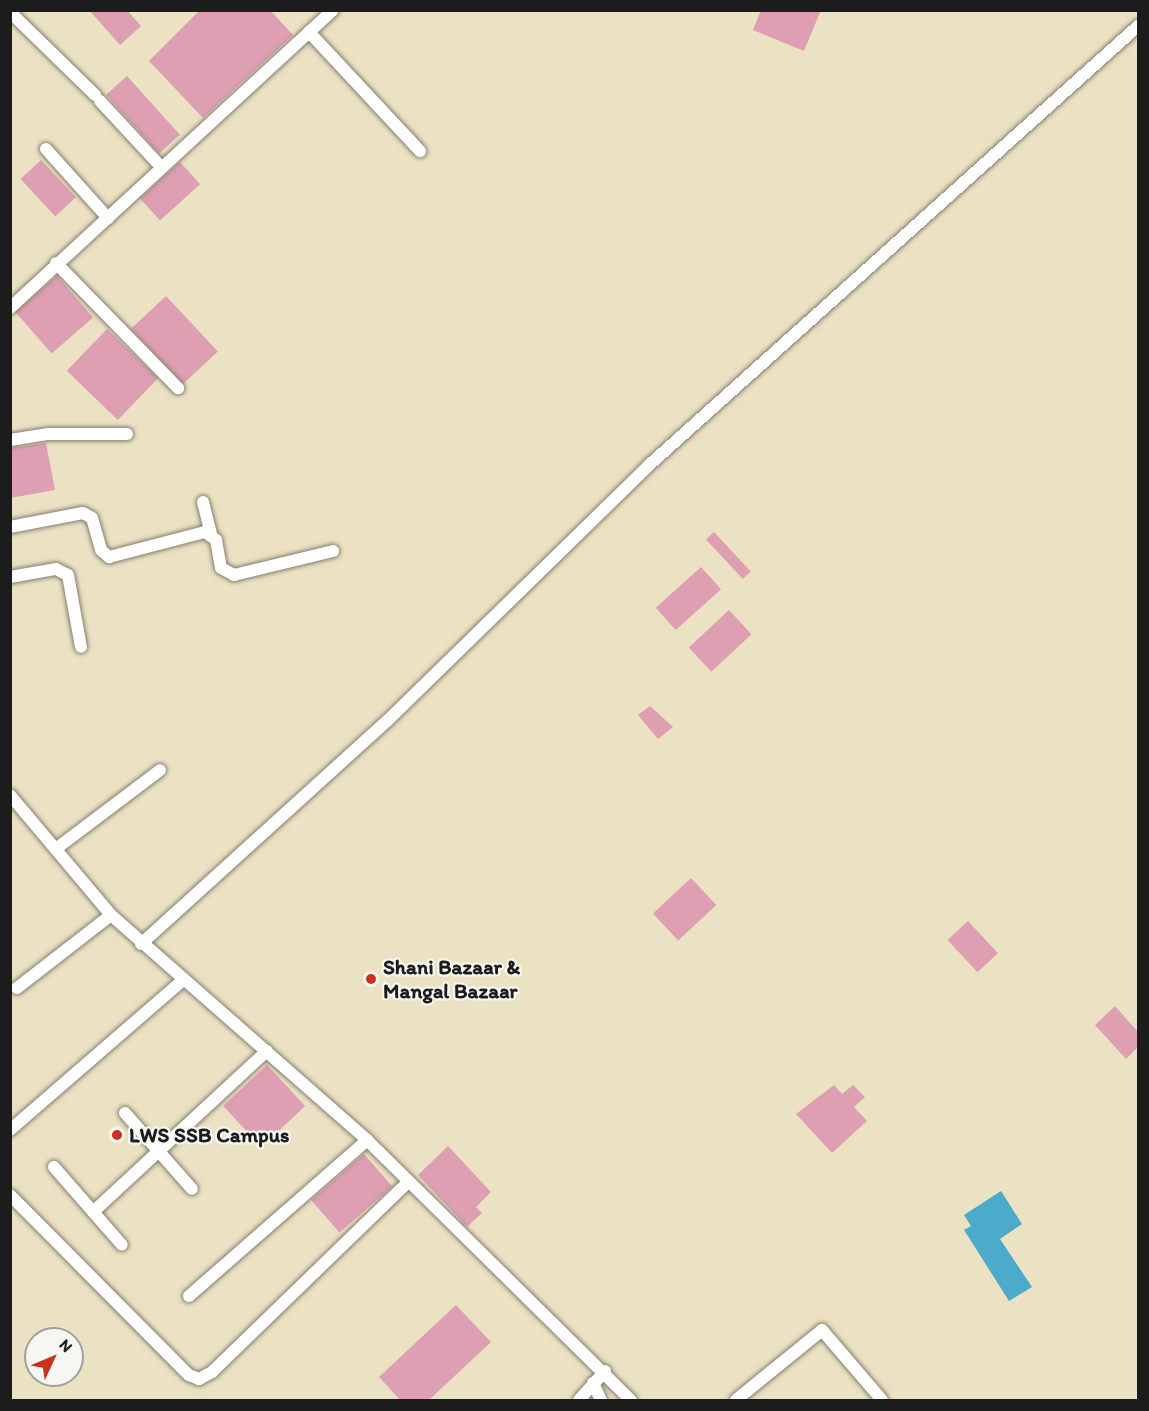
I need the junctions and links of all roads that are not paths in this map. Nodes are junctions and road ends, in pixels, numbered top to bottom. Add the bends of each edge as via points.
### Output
1 (333, 10) edge
2 (10, 12) edge
3 (1138, 26) edge
4 (309, 32) junction
5 (46, 149) dead end
6 (420, 150) dead end
7 (162, 168) junction
8 (108, 218) junction
9 (56, 263) junction
10 (10, 308) edge
11 (178, 388) dead end
12 (127, 434) dead end
13 (10, 440) edge
14 (203, 502) dead end
15 (10, 527) edge
16 (211, 534) junction
17 (333, 551) dead end
18 (10, 576) edge
19 (81, 647) dead end
20 (160, 770) dead end
21 (12, 798) edge
22 (57, 848) junction
23 (111, 915) junction
24 (141, 944) junction
25 (183, 981) junction
26 (17, 988) dead end
27 (267, 1051) junction
28 (125, 1113) dead end
29 (10, 1130) edge
30 (367, 1140) junction
31 (159, 1151) junction
32 (54, 1167) dead end
33 (408, 1182) junction
34 (192, 1189) dead end
35 (10, 1195) edge
36 (93, 1212) junction
37 (123, 1245) dead end
38 (189, 1296) dead end
39 (605, 1371) junction
40 (593, 1383) junction
41 (579, 1401) edge
42 (601, 1401) edge
43 (631, 1401) edge
44 (736, 1401) edge
45 (882, 1401) edge

1 - 4 street
2 - 7 street
3 - 24 street via 648,466 388,720
4 - 6 street
4 - 7 street
5 - 8 street
7 - 8 street
8 - 9 street
9 - 10 street
9 - 11 street
12 - 13 street via 49,434
14 - 16 street
15 - 16 street via 83,513 92,518 102,550 109,556 205,532
16 - 17 street via 216,540 221,568 234,575
18 - 19 street via 56,569 68,575
20 - 22 street
21 - 22 street
22 - 23 street
23 - 24 street
23 - 26 street
24 - 25 street
25 - 27 street
25 - 29 street
27 - 30 street
27 - 31 street
28 - 31 street
30 - 33 street
30 - 38 street
31 - 34 street
31 - 36 street
32 - 36 street
33 - 35 street via 212,1372 199,1379 189,1375
33 - 39 street
36 - 37 street
39 - 40 street
39 - 43 street
40 - 41 street
40 - 42 street
44 - 45 street via 822,1330

